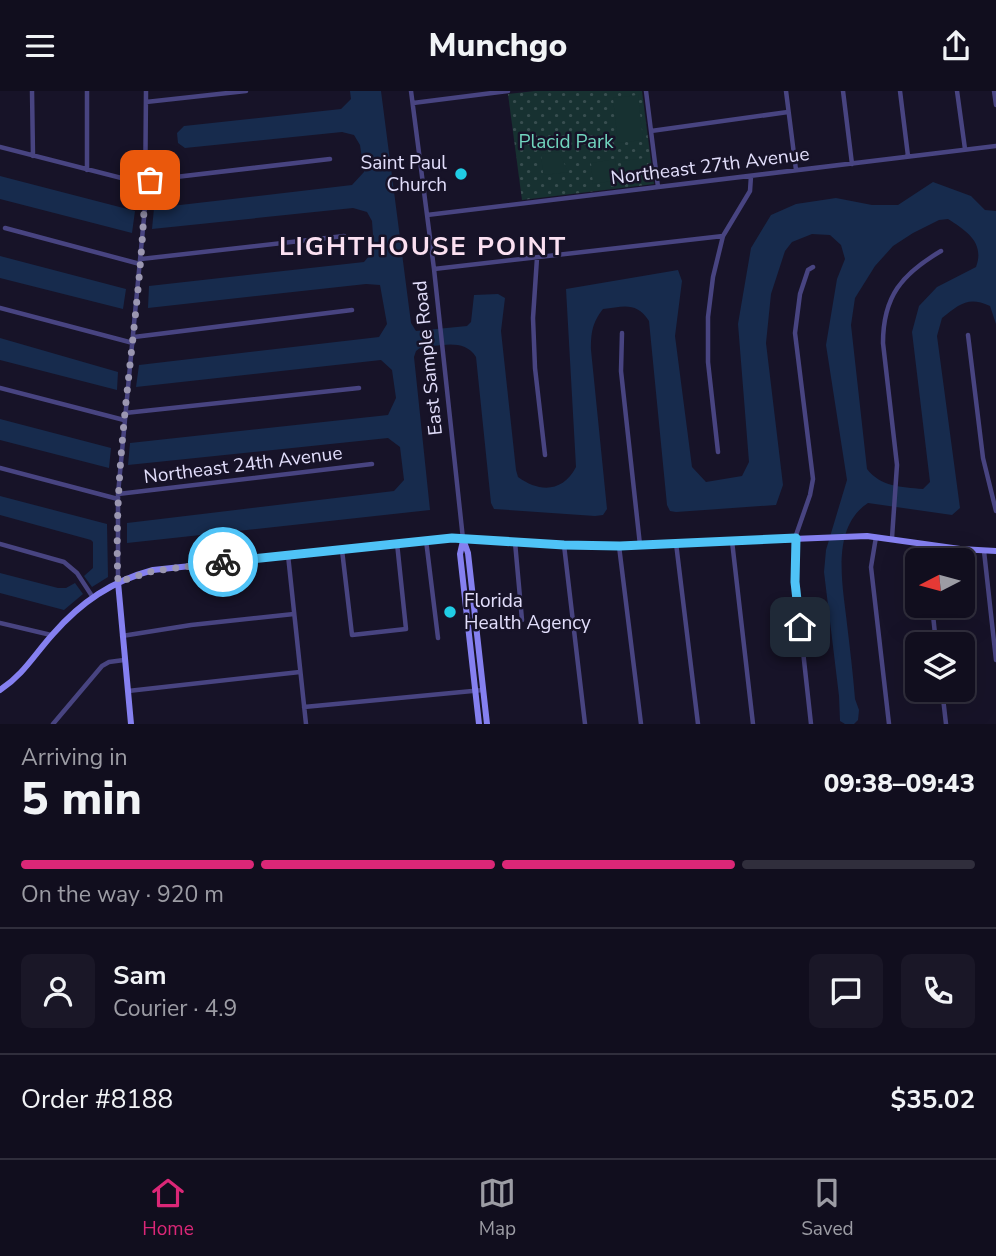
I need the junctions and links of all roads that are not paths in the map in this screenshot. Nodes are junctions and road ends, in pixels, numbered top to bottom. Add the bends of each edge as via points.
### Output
1 (32, 91) edge
2 (88, 91) edge
3 (146, 91) edge
4 (246, 91) edge
5 (411, 91) edge
6 (508, 91) edge
7 (646, 91) edge
8 (786, 91) edge
9 (843, 91) edge
10 (900, 91) edge
11 (957, 91) edge
12 (994, 91) edge
13 (475, 93) edge
14 (466, 94) edge
15 (146, 103) junction
16 (413, 103) junction
17 (996, 105) edge
18 (788, 112) junction
19 (651, 131) junction
20 (996, 146) edge
21 (0, 147) edge
22 (965, 149) junction
23 (33, 156) junction
24 (908, 156) junction
25 (330, 159) dead end
26 (852, 164) junction
27 (87, 170) junction
28 (796, 170) junction
29 (751, 176) junction
30 (145, 182) junction
31 (658, 187) junction
32 (428, 215) junction
33 (5, 228) dead end
34 (344, 236) dead end
35 (723, 236) junction
36 (941, 251) dead end
37 (537, 258) junction
38 (140, 261) junction
39 (813, 267) dead end
40 (434, 269) junction
41 (0, 308) edge
42 (352, 310) dead end
43 (622, 333) dead end
44 (968, 335) dead end
45 (133, 340) junction
46 (0, 388) edge
47 (359, 388) dead end
48 (125, 413) junction
49 (124, 420) junction
50 (718, 452) dead end
51 (545, 455) dead end
52 (372, 464) dead end
53 (0, 468) edge
54 (118, 496) junction
55 (996, 511) edge
56 (876, 537) junction
57 (796, 538) junction
58 (892, 538) junction
59 (463, 539) junction
60 (426, 540) junction
61 (732, 540) junction
62 (514, 542) junction
63 (397, 543) junction
64 (676, 543) junction
65 (0, 544) edge
66 (564, 545) junction
67 (640, 545) junction
68 (927, 545) joint
69 (620, 546) junction
70 (342, 549) junction
71 (984, 551) junction
72 (996, 551) edge
73 (288, 555) junction
74 (118, 582) junction
75 (472, 588) junction
76 (464, 589) junction
77 (90, 594) junction
78 (294, 614) junction
79 (522, 620) dead end
80 (0, 622) edge
81 (52, 635) junction
82 (122, 636) junction
83 (438, 638) dead end
84 (124, 660) junction
85 (996, 660) edge
86 (300, 672) junction
87 (0, 689) edge
88 (475, 689) junction
89 (483, 690) junction
90 (128, 691) junction
91 (943, 702) edge
92 (304, 707) junction
93 (53, 724) edge
94 (131, 724) edge
95 (306, 724) edge
96 (479, 724) edge
97 (487, 724) edge
98 (585, 724) edge
99 (641, 724) edge
100 (698, 724) edge
101 (753, 724) edge
102 (811, 724) edge
103 (889, 724) edge
104 (946, 724) edge

1 - 23 street
2 - 27 street
3 - 15 street
4 - 15 street
5 - 16 street, East Sample Road
6 - 13 street
7 - 19 street
8 - 18 street
9 - 26 street
10 - 24 street
11 - 22 street
12 - 17 street
13 - 14 street
14 - 16 street
15 - 30 street
16 - 32 street, East Sample Road
18 - 19 street
18 - 28 street
19 - 31 street
20 - 22 street, Northeast 27th Avenue
21 - 23 street
22 - 24 street, Northeast 27th Avenue
23 - 27 street
24 - 26 street, Northeast 27th Avenue
25 - 30 street
26 - 28 street, Northeast 27th Avenue
27 - 30 street
28 - 29 street, Northeast 27th Avenue
29 - 31 street, Northeast 27th Avenue
29 - 35 street via 750,191
30 - 38 street
31 - 32 street, Northeast 27th Avenue
32 - 40 street, East Sample Road
33 - 38 street
34 - 38 street
35 - 37 street
35 - 50 street via 708,317
36 - 58 street via 917,265 901,282 883,324 896,449
37 - 40 street
37 - 51 street via 535,368
38 - 45 street
39 - 57 street via 800,293 795,333 813,479
40 - 59 street, East Sample Road
41 - 45 street
42 - 45 street
43 - 67 street via 621,371
44 - 55 street via 983,458
45 - 48 street
46 - 49 street
47 - 48 street
48 - 49 street
49 - 54 street
52 - 54 street, Northeast 24th Avenue
53 - 54 street, Northeast 24th Avenue
54 - 74 street
56 - 57 street
56 - 58 street
56 - 103 street via 871,567
57 - 61 street
57 - 102 street via 795,582
58 - 68 street
59 - 60 street
59 - 62 street
59 - 75 street, East Sample Road
59 - 76 street, East Sample Road
60 - 63 street
60 - 83 street
61 - 64 street
61 - 101 street
62 - 66 street
62 - 79 street
63 - 70 street
63 - 70 street via 405,629 352,635
64 - 67 street
64 - 100 street
65 - 77 street via 59,559 69,565
66 - 69 street
66 - 98 street
67 - 69 street
68 - 71 street
69 - 99 street
70 - 73 street
71 - 72 street
71 - 85 street
73 - 74 street via 153,571
73 - 78 street
74 - 77 street
74 - 82 street
75 - 76 street
75 - 89 street, East Sample Road
76 - 88 street, East Sample Road
77 - 81 street
78 - 82 street
78 - 86 street
80 - 81 street
81 - 87 street via 26,670
82 - 84 street
84 - 90 street
84 - 93 street via 102,666
86 - 90 street
86 - 92 street
88 - 89 street
88 - 92 street
88 - 96 street, East Sample Road
89 - 97 street, East Sample Road
90 - 94 street
91 - 104 street
92 - 95 street

